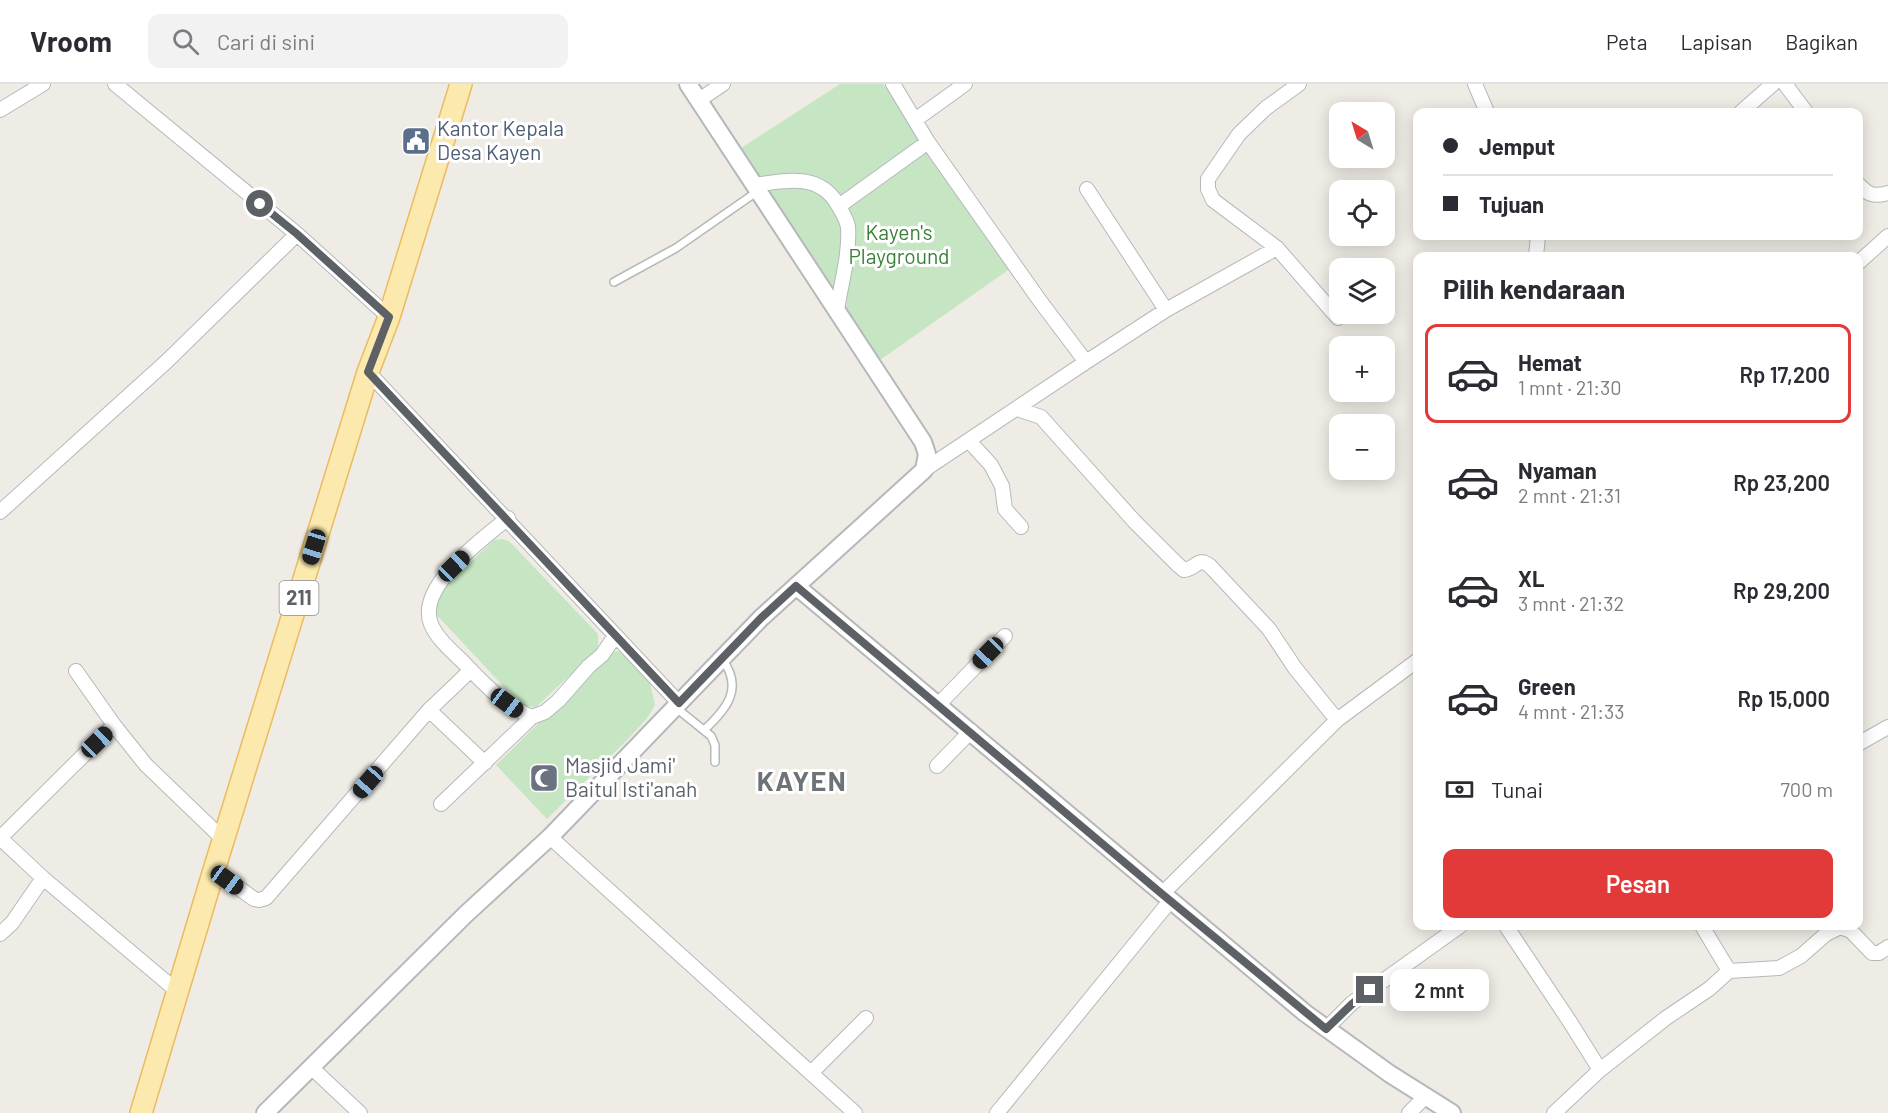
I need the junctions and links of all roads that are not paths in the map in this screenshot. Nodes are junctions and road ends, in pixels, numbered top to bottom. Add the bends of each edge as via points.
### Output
1 (43, 84) edge
2 (115, 84) edge
3 (461, 84) edge
4 (688, 84) edge
5 (723, 84) edge
6 (893, 84) edge
7 (965, 84) edge
8 (1299, 84) edge
9 (1475, 84) edge
10 (1773, 84) edge
11 (1785, 84) edge
12 (699, 100) junction
13 (1485, 108) edge
14 (1746, 108) edge
15 (1803, 108) edge
16 (0, 110) edge
17 (915, 120) junction
18 (928, 142) junction
19 (757, 188) junction
20 (1087, 189) dead end
21 (1863, 189) edge
22 (1888, 193) edge
23 (839, 206) junction
24 (297, 234) junction
25 (1888, 236) edge
26 (1277, 248) junction
27 (1863, 258) edge
28 (614, 282) dead end
29 (1329, 308) edge
30 (837, 310) junction
31 (1166, 310) junction
32 (389, 317) junction
33 (1086, 362) junction
34 (368, 372) junction
35 (1017, 409) junction
36 (969, 441) junction
37 (924, 470) junction
38 (0, 512) edge
39 (508, 518) junction
40 (1021, 527) dead end
41 (796, 586) junction
42 (615, 636) junction
43 (1005, 636) dead end
44 (722, 658) junction
45 (1413, 664) edge
46 (471, 670) junction
47 (76, 671) dead end
48 (939, 704) junction
49 (677, 705) junction
50 (429, 710) junction
51 (532, 717) junction
52 (1337, 720) junction
53 (114, 725) junction
54 (1888, 728) edge
55 (705, 730) junction
56 (972, 731) junction
57 (1863, 741) edge
58 (715, 762) dead end
59 (484, 763) junction
60 (937, 766) dead end
61 (441, 804) dead end
62 (550, 837) junction
63 (0, 838) edge
64 (223, 839) junction
65 (214, 870) junction
66 (43, 878) junction
67 (1166, 897) junction
68 (1454, 930) edge
69 (1509, 930) edge
70 (1704, 930) edge
71 (1834, 930) edge
72 (1848, 930) edge
73 (0, 934) edge
74 (1888, 947) edge
75 (1729, 971) junction
76 (177, 991) junction
77 (866, 1018) dead end
78 (1326, 1029) junction
79 (312, 1068) junction
80 (1600, 1070) junction
81 (812, 1072) junction
82 (1426, 1096) junction
83 (141, 1113) edge
84 (265, 1113) edge
85 (360, 1113) edge
86 (855, 1113) edge
87 (997, 1113) edge
88 (1409, 1113) edge
89 (1452, 1113) edge
90 (1554, 1113) edge

1 - 16 street
2 - 24 street
3 - 32 main road, 211
4 - 12 street
5 - 12 street
6 - 17 street
7 - 17 street
8 - 26 street via 1239,134 1208,179 1213,200
9 - 13 street
10 - 14 street
11 - 15 street
12 - 19 street
17 - 18 street
18 - 23 street
18 - 33 street
19 - 23 street via 785,180 813,183 830,191
19 - 28 lane via 676,248
19 - 30 street
20 - 31 street
21 - 22 street via 1870,195
23 - 30 street via 848,224 848,234
24 - 32 street
24 - 38 street via 165,362
25 - 27 street
26 - 29 street
26 - 31 street
30 - 37 street via 923,442 927,454
31 - 33 street
32 - 34 main road, 211
33 - 35 street
34 - 39 street
34 - 64 main road, 211
35 - 36 street
35 - 52 street via 1041,417 1134,521 1184,570 1205,561 1269,629
36 - 37 street
36 - 40 street via 991,465 1002,486 1005,509
37 - 41 street
39 - 42 street
39 - 46 street via 440,580 428,608 431,624
41 - 44 street
41 - 48 street
42 - 49 street
42 - 51 street via 558,701
43 - 48 street
44 - 49 street
44 - 55 lane via 731,670 730,704
45 - 52 street
46 - 50 street
46 - 51 street via 511,706
47 - 53 street
48 - 56 street
49 - 55 lane
49 - 62 street
50 - 59 street
50 - 65 street via 266,898 254,899
51 - 59 street
52 - 67 street
53 - 63 street
53 - 64 street via 146,765
54 - 57 street
55 - 58 lane via 715,745
56 - 60 street
56 - 67 street
59 - 61 street
62 - 79 street via 466,914
62 - 81 street
63 - 66 street
64 - 65 main road, 211
65 - 76 main road, 211
66 - 73 street
66 - 76 street
67 - 78 street
67 - 87 street
68 - 78 street via 1352,1004
69 - 80 street
70 - 75 street
71 - 75 street via 1779,968
72 - 74 street via 1872,953
75 - 80 street
76 - 83 main road, 211
77 - 81 street
78 - 82 street
79 - 84 street
79 - 85 street
80 - 90 street
81 - 86 street
82 - 88 street
82 - 89 street

